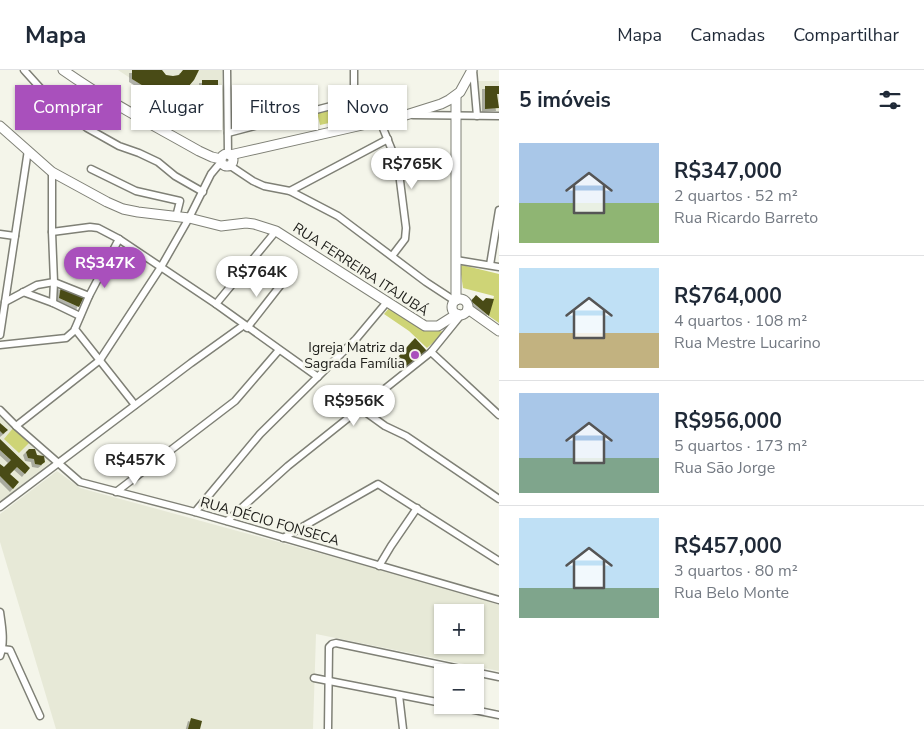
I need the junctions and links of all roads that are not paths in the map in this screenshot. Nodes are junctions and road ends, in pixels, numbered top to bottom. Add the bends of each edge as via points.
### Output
1 (24, 70) edge
2 (63, 70) edge
3 (227, 70) edge
4 (354, 70) edge
5 (473, 70) edge
6 (354, 85) edge
7 (456, 96) junction
8 (328, 107) edge
9 (407, 115) edge
10 (407, 115) edge
11 (456, 115) junction
12 (477, 116) junction
13 (499, 116) edge
14 (0, 126) edge
15 (338, 130) edge
16 (384, 130) edge
17 (228, 136) junction
18 (388, 139) junction
19 (28, 150) junction
20 (226, 158) junction
21 (91, 169) dead end
22 (52, 172) junction
23 (290, 191) junction
24 (203, 192) junction
25 (499, 210) edge
26 (176, 217) junction
27 (190, 218) junction
28 (276, 231) junction
29 (52, 232) junction
30 (0, 234) edge
31 (15, 236) junction
32 (119, 239) junction
33 (392, 256) junction
34 (456, 260) junction
35 (490, 265) junction
36 (161, 267) junction
37 (499, 267) edge
38 (54, 282) junction
39 (283, 282) dead end
40 (23, 292) junction
41 (89, 296) junction
42 (456, 300) junction
43 (5, 302) junction
44 (387, 302) junction
45 (53, 303) junction
46 (216, 304) junction
47 (462, 313) junction
48 (80, 316) junction
49 (246, 326) junction
50 (74, 330) junction
51 (499, 331) edge
52 (0, 335) edge
53 (0, 345) edge
54 (280, 350) junction
55 (431, 352) junction
56 (100, 360) junction
57 (318, 377) junction
58 (135, 405) junction
59 (360, 408) junction
60 (0, 410) edge
61 (499, 415) edge
62 (16, 426) junction
63 (58, 463) junction
64 (116, 492) junction
65 (499, 499) edge
66 (0, 507) edge
67 (417, 508) junction
68 (195, 512) junction
69 (228, 521) junction
70 (283, 538) junction
71 (499, 561) edge
72 (379, 566) junction
73 (499, 600) edge
74 (0, 612) edge
75 (1, 652) edge
76 (499, 677) edge
77 (314, 678) dead end
78 (329, 680) junction
79 (399, 695) junction
80 (434, 702) edge
81 (484, 712) edge
82 (499, 715) edge
83 (40, 716) dead end
84 (329, 729) edge
85 (403, 729) edge

1 - 24 street via 52,101 87,128 158,162
2 - 20 street via 120,107 200,151 212,157
3 - 17 street
4 - 6 street
5 - 7 street
5 - 12 street
7 - 9 street
7 - 11 street
8 - 17 street
10 - 11 street
11 - 12 street
11 - 34 street
12 - 13 street
14 - 19 street, RUA FERREIRA ITAJUBÁ
15 - 20 street
16 - 18 street
17 - 20 street
18 - 23 street
18 - 33 street via 398,166 406,228 405,239
19 - 22 street, RUA FERREIRA ITAJUBÁ
19 - 31 street
20 - 23 street via 247,178 264,186
20 - 24 street via 211,174
21 - 26 street via 136,191 180,201
22 - 26 street, RUA FERREIRA ITAJUBÁ via 123,208
22 - 29 street
23 - 33 street via 338,216
24 - 27 street
25 - 35 street
26 - 27 street, RUA FERREIRA ITAJUBÁ
27 - 28 street, RUA FERREIRA ITAJUBÁ via 221,226 254,224
27 - 36 street
28 - 44 street, RUA FERREIRA ITAJUBÁ
28 - 46 street
29 - 32 street via 98,228
29 - 38 street
30 - 31 street
31 - 43 street
32 - 36 street
32 - 41 street
33 - 42 street
34 - 35 street
34 - 42 street
35 - 37 street
36 - 46 street
36 - 56 street
38 - 40 street
38 - 41 street
38 - 45 street
39 - 49 street
40 - 43 street
40 - 45 street
41 - 48 street
42 - 47 street via 452,307
42 - 47 street via 467,302
43 - 52 street
44 - 47 street, RUA FERREIRA ITAJUBÁ via 430,328
44 - 57 street
45 - 48 street
46 - 49 street
47 - 51 street
47 - 55 street
48 - 50 street
49 - 54 street
49 - 58 street
50 - 53 street via 66,338
50 - 56 street
54 - 57 street
54 - 64 street via 235,401
55 - 59 street
55 - 61 street
56 - 58 street
56 - 62 street
57 - 68 street via 260,434
58 - 63 street
59 - 65 street
59 - 69 street via 288,466
60 - 62 street, RUA DÉCIO FONSECA
62 - 63 street, RUA DÉCIO FONSECA
63 - 64 street, RUA DÉCIO FONSECA via 80,482
63 - 66 street
64 - 68 street, RUA DÉCIO FONSECA
67 - 70 street via 378,484
67 - 71 street
67 - 72 street
68 - 69 street, RUA DÉCIO FONSECA
69 - 70 street, RUA DÉCIO FONSECA
70 - 72 street, RUA DÉCIO FONSECA
72 - 73 street, RUA DÉCIO FONSECA
74 - 75 street
75 - 83 street via 10,650
76 - 78 street via 336,643 329,647
77 - 78 street
78 - 79 street
78 - 84 street
79 - 80 street
79 - 85 street
81 - 82 street

